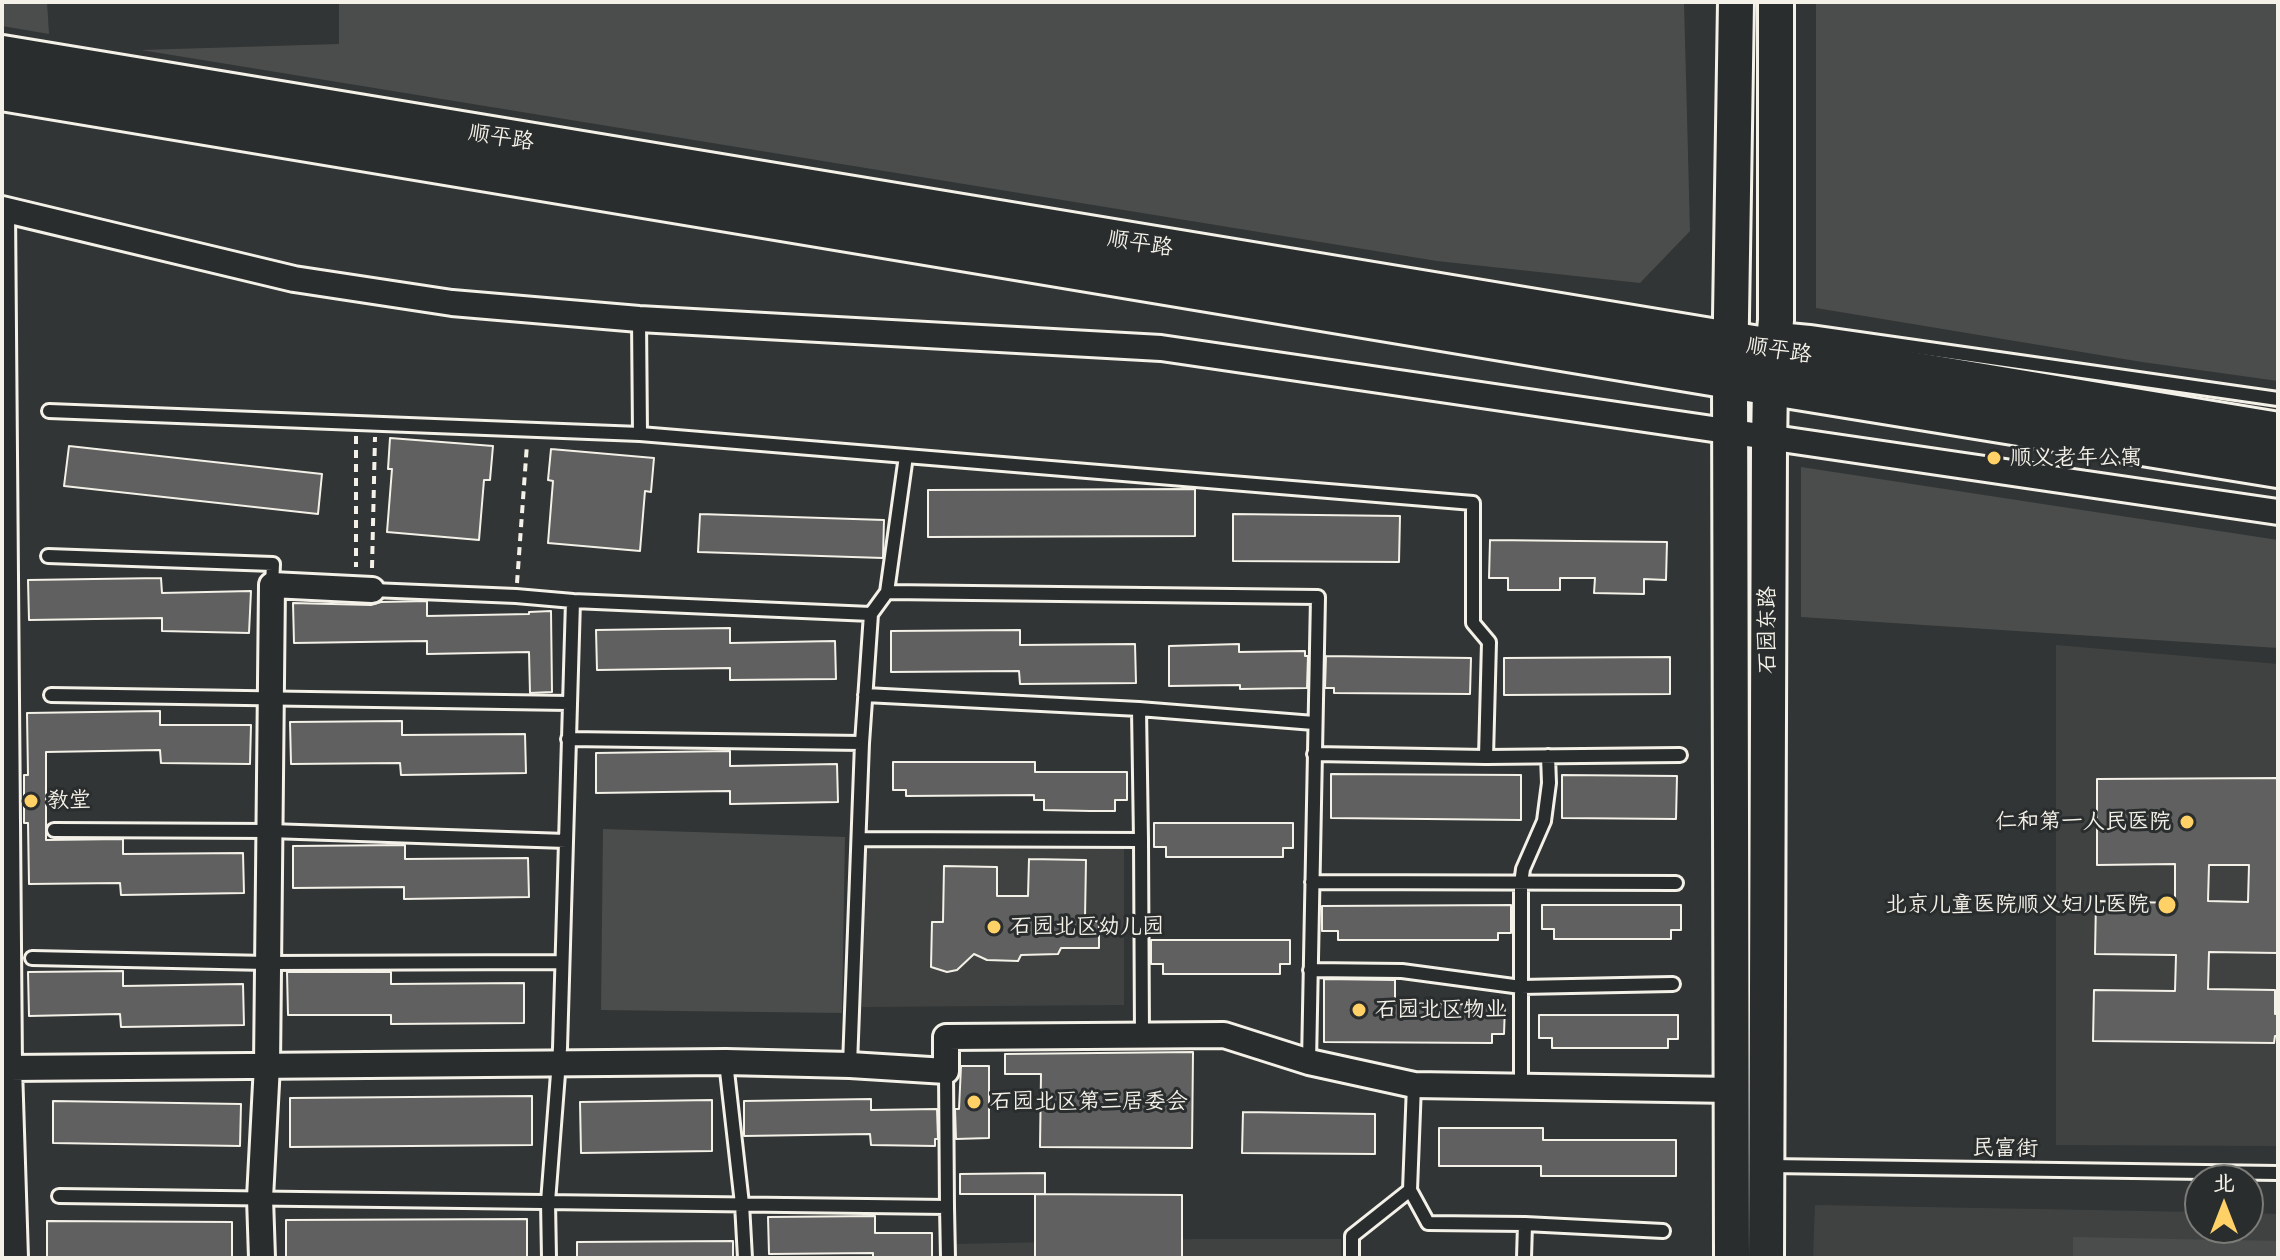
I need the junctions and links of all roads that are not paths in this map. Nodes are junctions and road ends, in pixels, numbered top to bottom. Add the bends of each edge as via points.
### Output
1 (1736, 2) edge
2 (1776, 2) edge
3 (2, 55) edge
4 (2, 91) edge
5 (2, 209) edge
6 (639, 319) junction
7 (1752, 346) junction
8 (2278, 399) edge
9 (49, 411) dead end
10 (1730, 432) junction
11 (2278, 432) edge
12 (640, 434) junction
13 (1770, 438) junction
14 (906, 456) junction
15 (2278, 468) edge
16 (2278, 512) edge
17 (48, 556) dead end
18 (272, 585) junction
19 (364, 590) joint
20 (887, 592) junction
21 (573, 601) junction
22 (4, 612) edge
23 (871, 614) junction
24 (4, 653) edge
25 (51, 695) dead end
26 (865, 695) junction
27 (272, 697) junction
28 (569, 703) junction
29 (1139, 709) junction
30 (1314, 723) junction
31 (568, 739) junction
32 (862, 743) junction
33 (1314, 754) junction
34 (1680, 755) dead end
35 (1548, 756) junction
36 (1486, 757) junction
37 (54, 830) dead end
38 (270, 831) junction
39 (859, 839) junction
40 (1141, 840) junction
41 (566, 841) junction
42 (1312, 882) junction
43 (1676, 883) dead end
44 (1521, 884) junction
45 (32, 958) dead end
46 (562, 962) junction
47 (267, 963) junction
48 (1310, 970) junction
49 (1673, 984) dead end
50 (1521, 987) junction
51 (1142, 1036) junction
52 (559, 1062) junction
53 (726, 1062) junction
54 (1309, 1062) junction
55 (267, 1065) junction
56 (850, 1065) junction
57 (9, 1068) junction
58 (946, 1071) junction
59 (1414, 1085) junction
60 (1521, 1087) junction
61 (1733, 1090) junction
62 (1748, 1166) junction
63 (2278, 1173) edge
64 (1410, 1190) junction
65 (59, 1196) dead end
66 (260, 1198) junction
67 (548, 1202) junction
68 (742, 1204) junction
69 (947, 1207) junction
70 (1525, 1224) junction
71 (1663, 1231) dead end
72 (15, 1258) edge
73 (262, 1258) edge
74 (549, 1258) edge
75 (745, 1258) edge
76 (948, 1258) edge
77 (1352, 1258) edge
78 (1524, 1258) edge
79 (1732, 1258) edge
80 (1766, 1258) edge

1 - 7 main road, 石园东路
2 - 7 main road, 石园东路
3 - 7 main road, 顺平路
4 - 7 main road, 顺平路
5 - 6 street via 294,279 452,303
5 - 22 street
6 - 10 street via 1161,348
6 - 12 lane
7 - 8 lane via 1810,332
7 - 10 main road, 石园东路
7 - 11 main road, 顺平路
7 - 13 main road, 石园东路
7 - 15 main road, 顺平路
9 - 12 lane
10 - 13 street
10 - 61 main road, 石园东路
12 - 14 lane
13 - 16 street
13 - 62 main road, 石园东路
14 - 20 lane
14 - 36 lane via 1473,503 1473,623 1489,642
17 - 18 lane via 273,564
18 - 19 street
18 - 27 street
19 - 21 lane
20 - 23 lane
20 - 30 lane via 1318,597
21 - 23 lane
21 - 28 lane
22 - 24 street
23 - 26 lane
24 - 57 street
25 - 27 lane
26 - 29 lane
26 - 32 lane
27 - 28 lane
27 - 38 street
28 - 31 lane
29 - 30 lane
29 - 40 lane
30 - 33 lane
31 - 32 lane
31 - 41 lane
32 - 39 lane
33 - 36 lane
33 - 42 lane
34 - 35 lane
35 - 36 lane
35 - 44 lane via 1544,821
37 - 38 lane
38 - 41 lane
38 - 47 street
39 - 40 lane
39 - 56 lane
40 - 51 lane
41 - 46 lane
42 - 44 lane
42 - 48 lane
43 - 44 lane
44 - 50 lane
45 - 47 lane
46 - 47 lane
46 - 52 lane
47 - 55 street
48 - 50 lane via 1402,971
48 - 54 lane
49 - 50 lane
50 - 60 lane
51 - 54 street via 1224,1035
51 - 58 street via 946,1037
52 - 53 street
52 - 55 street
52 - 67 lane
53 - 56 street
53 - 68 lane
54 - 59 street
55 - 57 street
55 - 66 street
56 - 58 street
57 - 72 street
58 - 69 lane
59 - 60 street
59 - 64 lane
60 - 61 street
61 - 62 main road, 石园东路
62 - 63 lane, 民富街
62 - 79 main road, 石园东路
62 - 80 main road, 石园东路
64 - 70 lane via 1428,1223
64 - 77 lane via 1352,1236
65 - 66 lane
66 - 67 lane
66 - 73 street
67 - 68 lane
67 - 74 lane
68 - 69 lane
68 - 75 lane
69 - 76 lane
70 - 71 lane
70 - 78 lane

